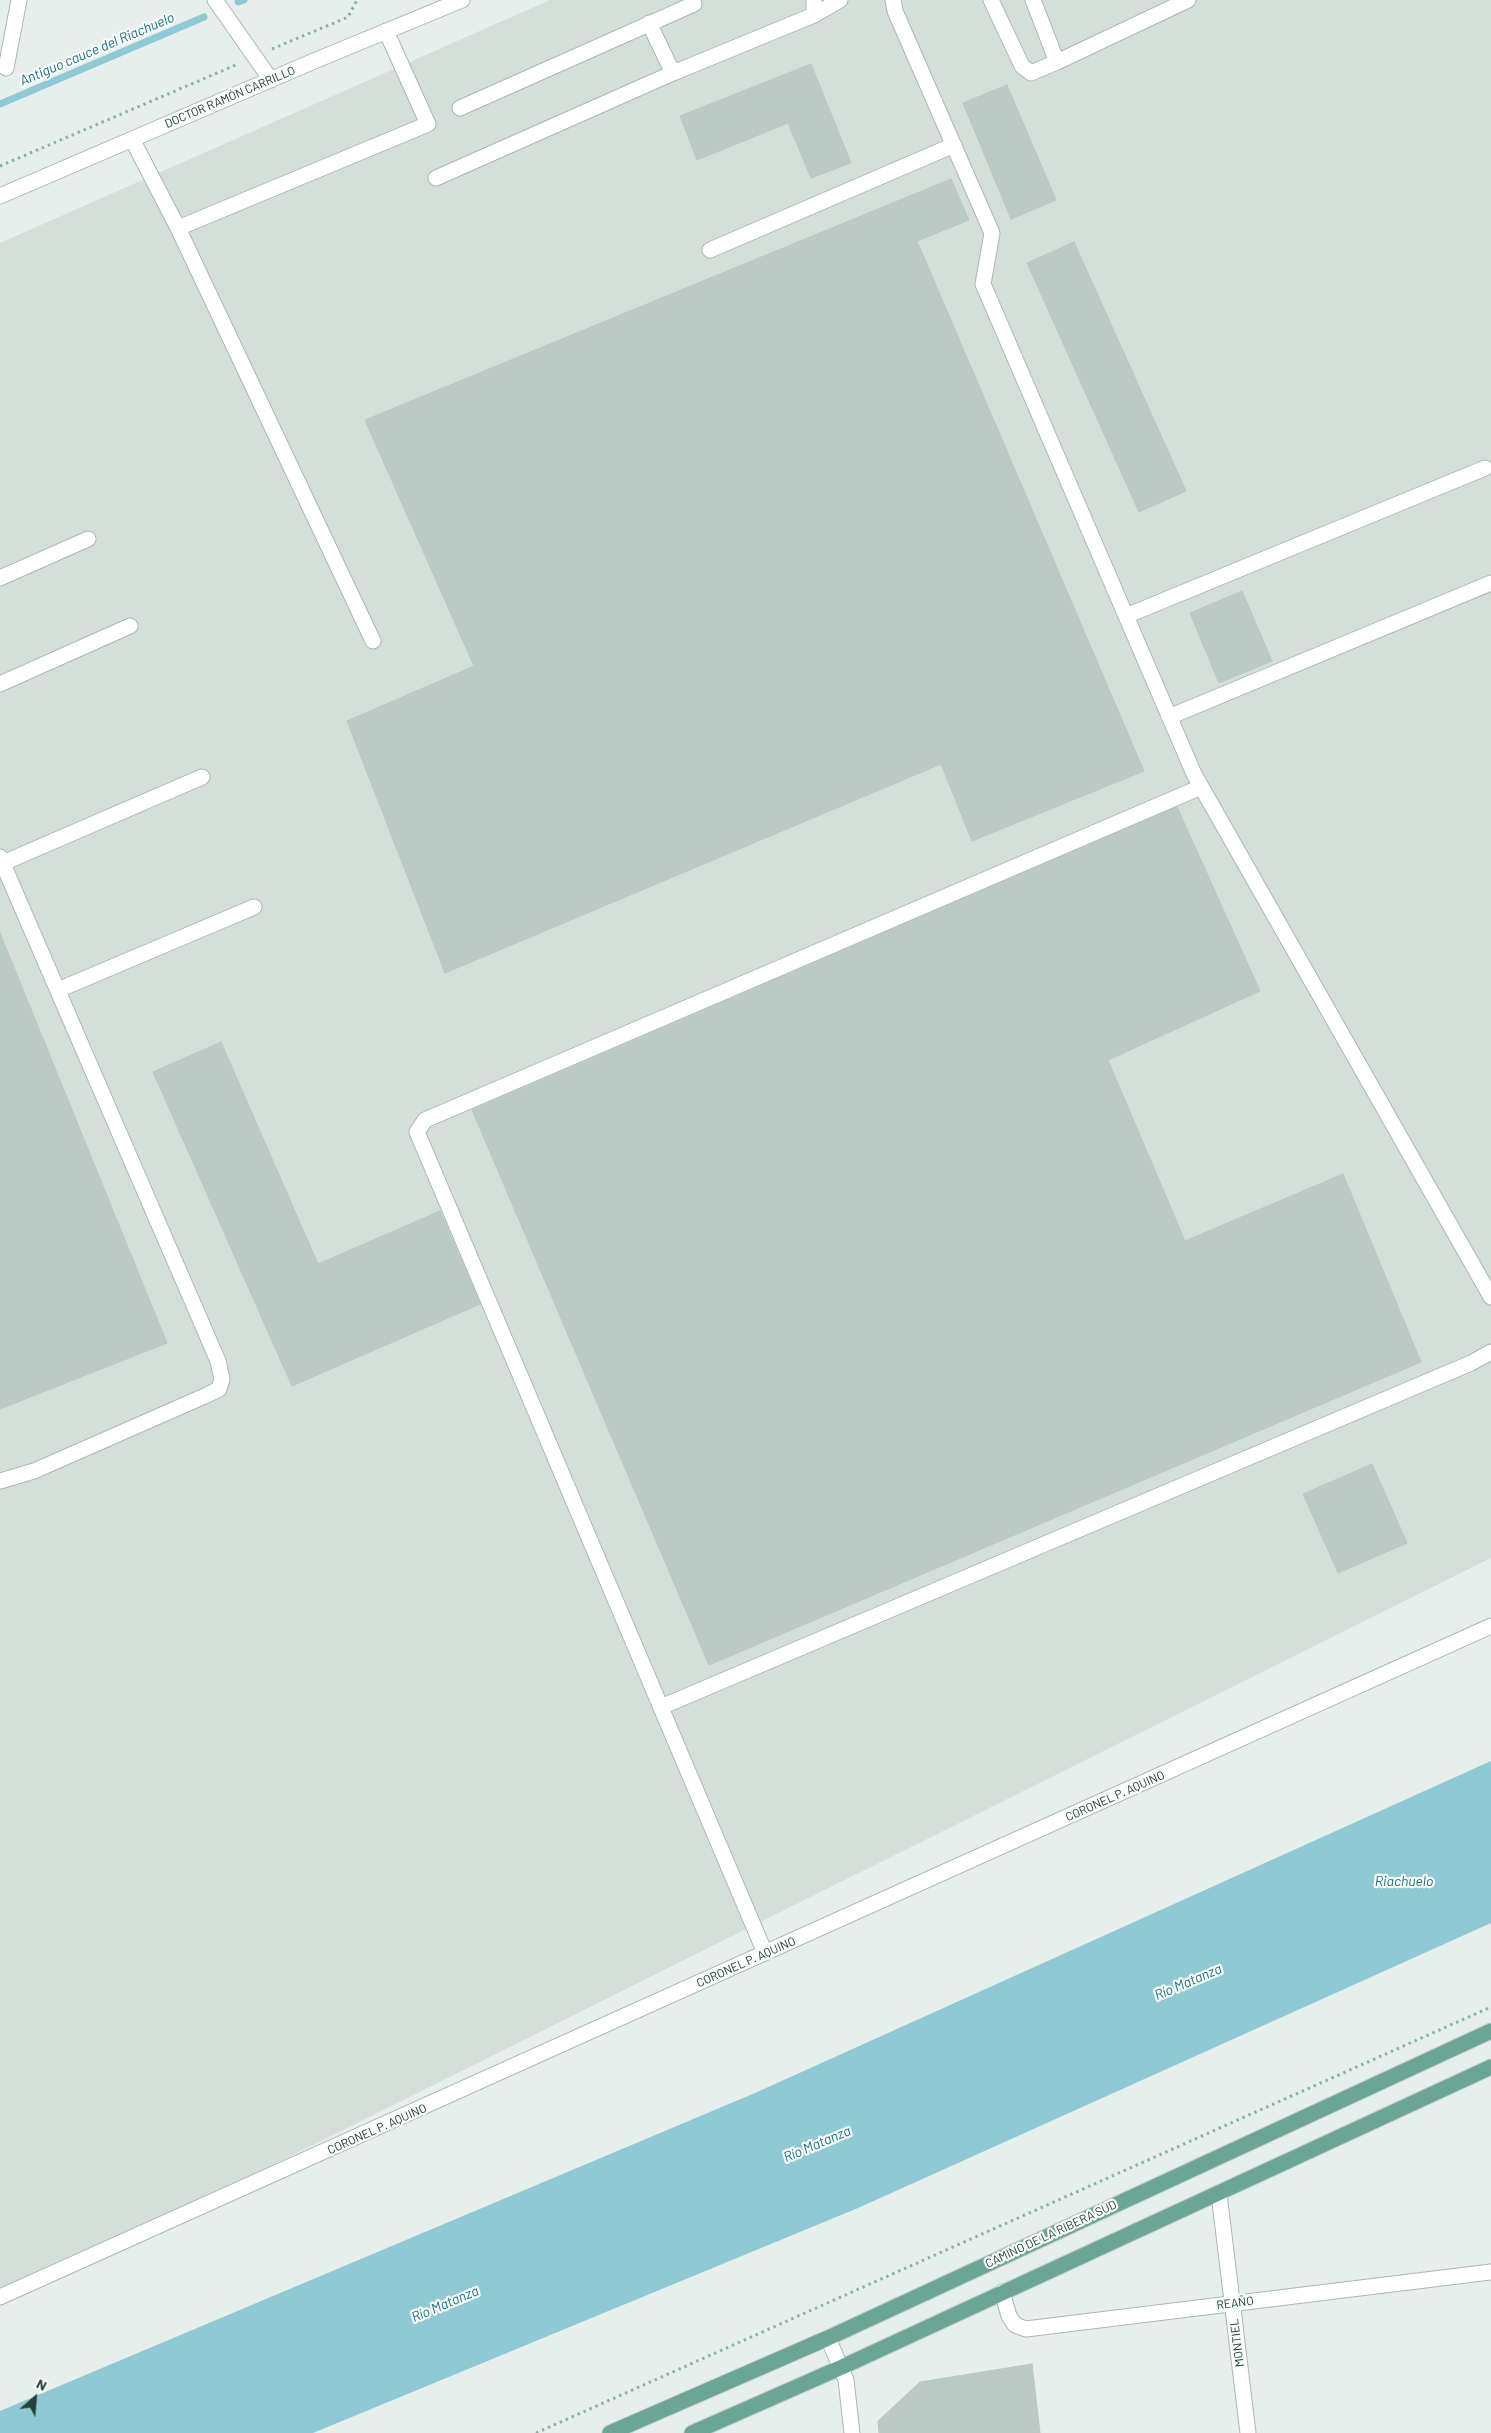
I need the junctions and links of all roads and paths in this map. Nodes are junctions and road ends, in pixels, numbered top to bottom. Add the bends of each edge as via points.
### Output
1 (19, 0) edge
2 (215, 0) edge
3 (357, 0) edge
4 (462, 0) edge
5 (840, 0) edge
6 (893, 0) edge
7 (991, 0) edge
8 (1032, 0) edge
9 (1188, 0) edge
10 (694, 4) dead end
11 (814, 8) edge
12 (649, 23) junction
13 (386, 31) junction
14 (254, 57) junction
15 (1057, 62) junction
16 (6, 68) dead end
17 (673, 73) junction
18 (270, 80) junction
19 (460, 108) dead end
20 (132, 139) junction
21 (954, 145) junction
22 (0, 166) edge
23 (436, 178) dead end
24 (0, 196) edge
25 (178, 228) junction
26 (710, 250) dead end
27 (1485, 468) dead end
28 (88, 539) dead end
29 (0, 578) edge
30 (1491, 583) edge
31 (1126, 616) junction
32 (130, 626) dead end
33 (373, 641) dead end
34 (0, 684) edge
35 (1169, 717) junction
36 (202, 777) dead end
37 (1201, 787) junction
38 (1, 860) edge
39 (254, 907) dead end
40 (58, 990) junction
41 (1491, 1297) edge
42 (1491, 1352) edge
43 (0, 1481) edge
44 (1491, 1626) edge
45 (661, 1707) junction
46 (765, 1953) junction
47 (1491, 2007) edge
48 (1491, 2031) edge
49 (1491, 2067) edge
50 (1219, 2194) junction
51 (1491, 2272) edge
52 (1002, 2292) junction
53 (0, 2297) edge
54 (1232, 2304) junction
55 (828, 2338) junction
56 (842, 2367) junction
57 (536, 2433) edge
58 (610, 2433) edge
59 (692, 2433) edge
60 (852, 2433) edge
61 (1248, 2433) edge

1 - 16 street
2 - 14 street
3 - 14 path via 348,17
4 - 13 street, DOCTOR RAMÓN CARRILLO
5 - 11 street
6 - 21 street
7 - 15 street via 1022,66 1031,73
8 - 15 street
9 - 15 street
10 - 12 street
11 - 17 street
12 - 17 street
12 - 19 street
13 - 18 street, DOCTOR RAMÓN CARRILLO
13 - 25 street via 428,124
14 - 18 street
14 - 22 path
17 - 23 street
18 - 20 street, DOCTOR RAMÓN CARRILLO
20 - 24 street, DOCTOR RAMÓN CARRILLO
20 - 25 street
21 - 26 street
21 - 31 street via 992,233 983,284
25 - 33 street
27 - 31 street
28 - 29 street
30 - 35 street
31 - 35 street
32 - 34 street
35 - 37 street
36 - 38 street
37 - 41 street
37 - 45 street via 425,1120 417,1132
38 - 40 street
39 - 40 street
40 - 43 street via 218,1361 222,1379 219,1388 207,1395 34,1471
42 - 45 street via 1471,1364
44 - 46 street, CORONEL P. AQUINO
45 - 46 street
46 - 53 street, CORONEL P. AQUINO
47 - 57 path
48 - 55 main road, CAMINO DE LA RIBERA SUD
49 - 50 main road
50 - 52 main road
50 - 54 street, MONTIEL
51 - 54 street, REAÑO
52 - 54 street, REAÑO via 1008,2316 1015,2325 1026,2329
52 - 56 main road
54 - 61 street, MONTIEL
55 - 56 street
55 - 58 main road, CAMINO DE LA RIBERA SUD
56 - 59 main road
56 - 60 street

